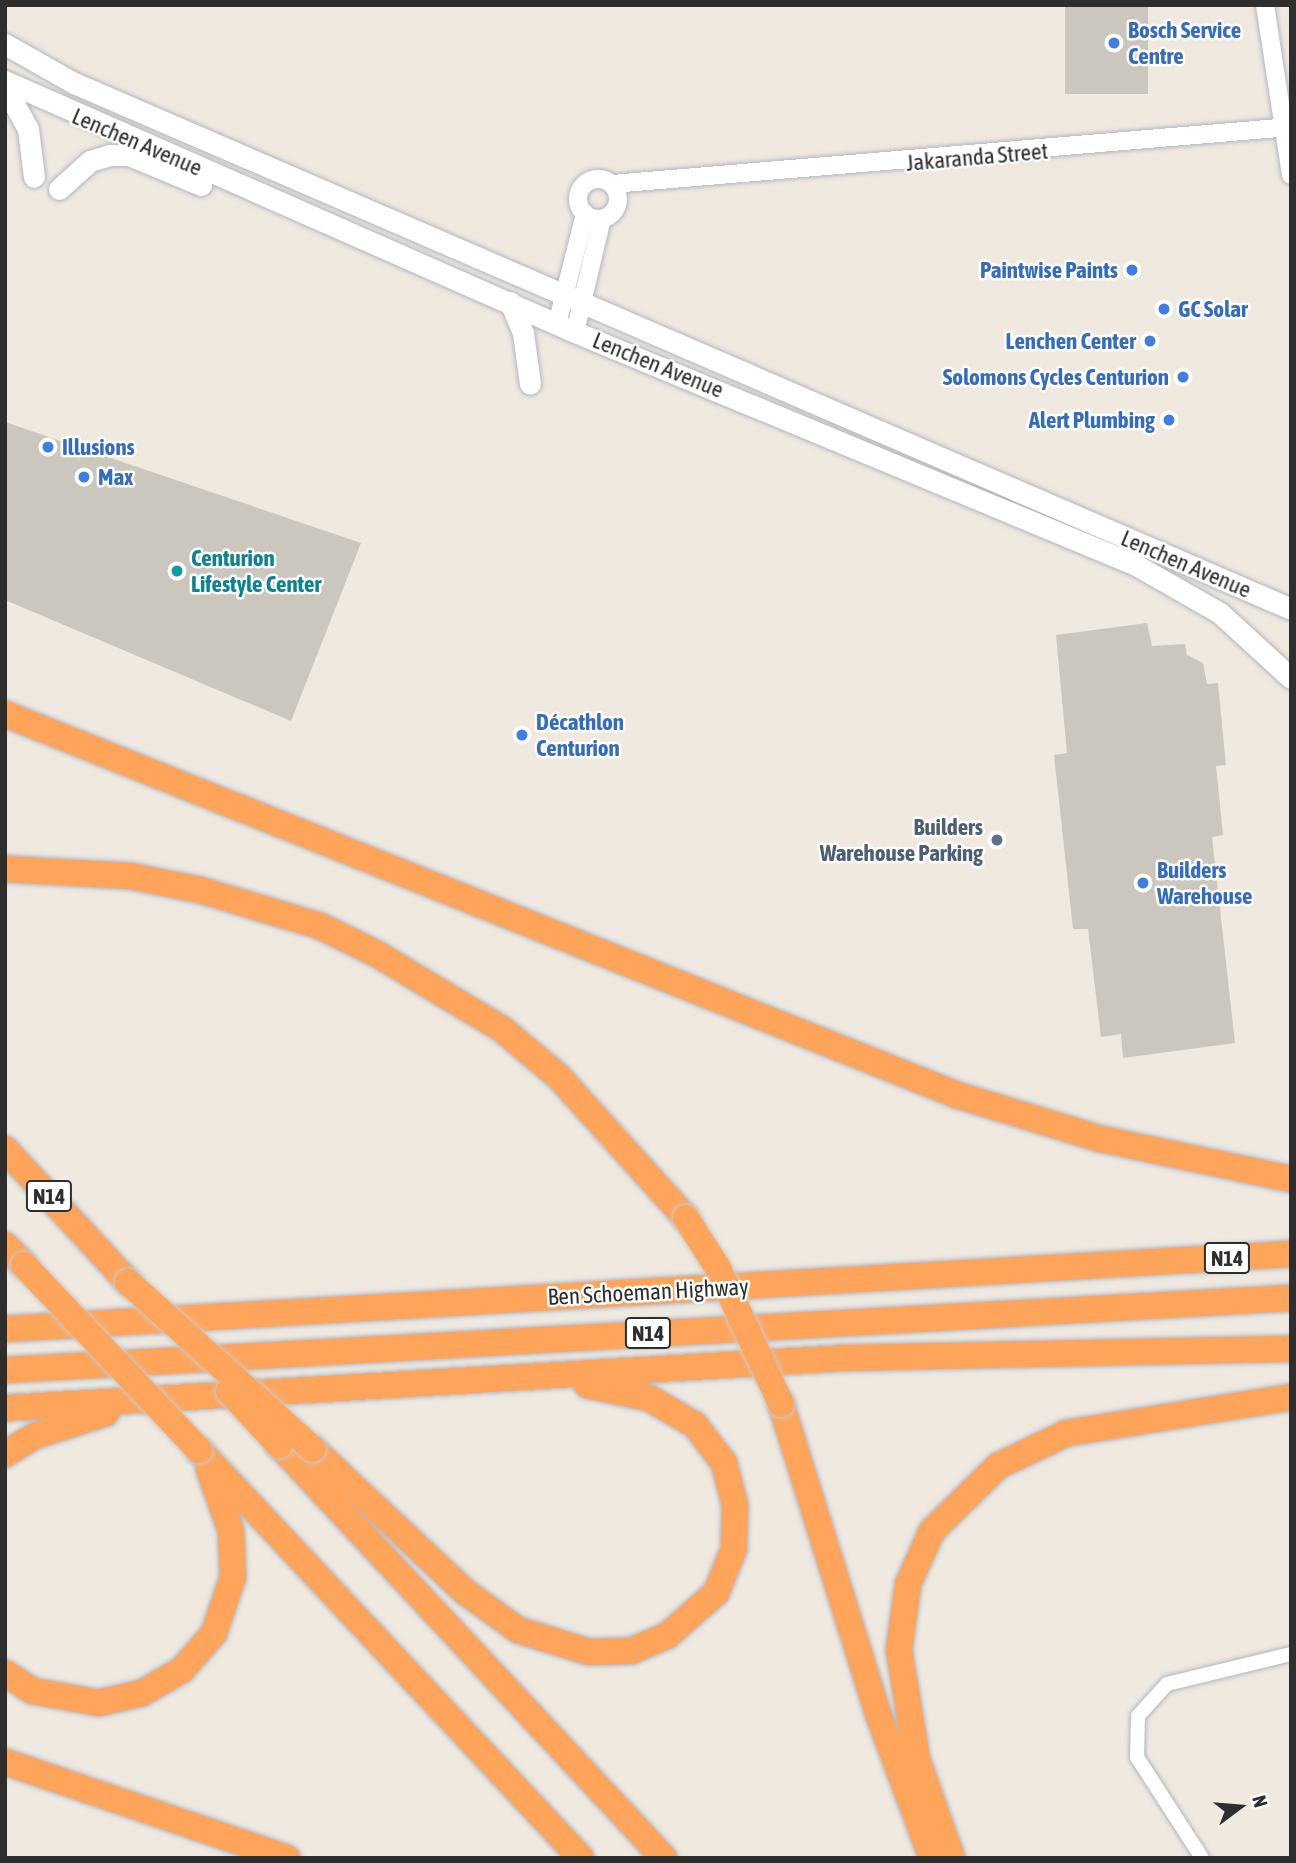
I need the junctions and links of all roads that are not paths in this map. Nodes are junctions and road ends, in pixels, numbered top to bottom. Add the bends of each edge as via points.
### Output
1 (1265, 5) edge
2 (5, 44) edge
3 (5, 81) edge
4 (5, 87) edge
5 (1287, 127) edge
6 (1291, 175) edge
7 (34, 177) dead end
8 (663, 183) junction
9 (612, 184) junction
10 (59, 189) dead end
11 (618, 203) junction
12 (284, 207) junction
13 (594, 217) junction
14 (575, 298) junction
15 (510, 302) junction
16 (566, 328) junction
17 (530, 384) dead end
18 (1291, 609) edge
19 (1290, 675) edge
20 (5, 714) edge
21 (5, 869) edge
22 (5, 1149) edge
23 (1291, 1179) edge
24 (5, 1245) edge
25 (1291, 1254) edge
26 (128, 1282) junction
27 (1291, 1298) edge
28 (5, 1314) edge
29 (213, 1317) junction
30 (5, 1329) edge
31 (1291, 1349) edge
32 (5, 1370) edge
33 (459, 1384) junction
34 (1291, 1397) edge
35 (148, 1402) junction
36 (5, 1408) edge
37 (201, 1452) junction
38 (5, 1454) edge
39 (1291, 1654) edge
40 (5, 1673) edge
41 (5, 1762) edge
42 (287, 1858) edge
43 (581, 1858) edge
44 (664, 1858) edge
45 (932, 1858) edge
46 (952, 1858) edge
47 (1202, 1858) edge

1 - 5 street
2 - 14 main road, Lenchen Avenue via 74,83
3 - 12 main road, Lenchen Avenue
4 - 7 main road via 27,129
5 - 6 street
5 - 8 street, Jakaranda Street
8 - 9 street, Jakaranda Street
8 - 11 street, Jakaranda Street
9 - 11 street
9 - 13 street, Jakaranda Street via 597,179 583,186 578,198
10 - 12 main road via 90,161 130,155 244,202
11 - 13 street, Jakaranda Street
12 - 15 main road, Lenchen Avenue
13 - 14 street, Jakaranda Street
14 - 16 street, Jakaranda Street
14 - 18 main road, Lenchen Avenue
15 - 16 main road, Lenchen Avenue
15 - 17 main road via 523,333
16 - 19 main road, Lenchen Avenue via 1136,565 1220,613
20 - 23 highway via 944,1091 1101,1139
21 - 45 highway, bridge via 130,876 200,890 320,926 377,954 502,1029 559,1077 686,1218 718,1268 781,1404 878,1714
22 - 26 highway, N14
24 - 37 highway, bridge
25 - 29 highway, Ben Schoeman Highway / N14
26 - 33 highway, bridge via 464,1591 541,1639 589,1652 631,1651 667,1636 704,1608 726,1573 736,1529 724,1463 695,1425 659,1403 620,1390
26 - 44 highway, N14, bridge
27 - 32 highway, Ben Schoeman Highway / N14
28 - 29 highway
29 - 30 highway, Ben Schoeman Highway / N14
31 - 33 highway via 886,1356
33 - 35 highway
34 - 46 highway via 1066,1433 998,1466 932,1531 908,1584 899,1650 917,1759
35 - 36 highway
35 - 38 highway via 45,1432
37 - 40 highway via 231,1531 233,1577 214,1633 197,1654 161,1684 99,1703 33,1691
37 - 43 highway
39 - 47 street via 1157,1690 1135,1726 1143,1770
41 - 42 highway

